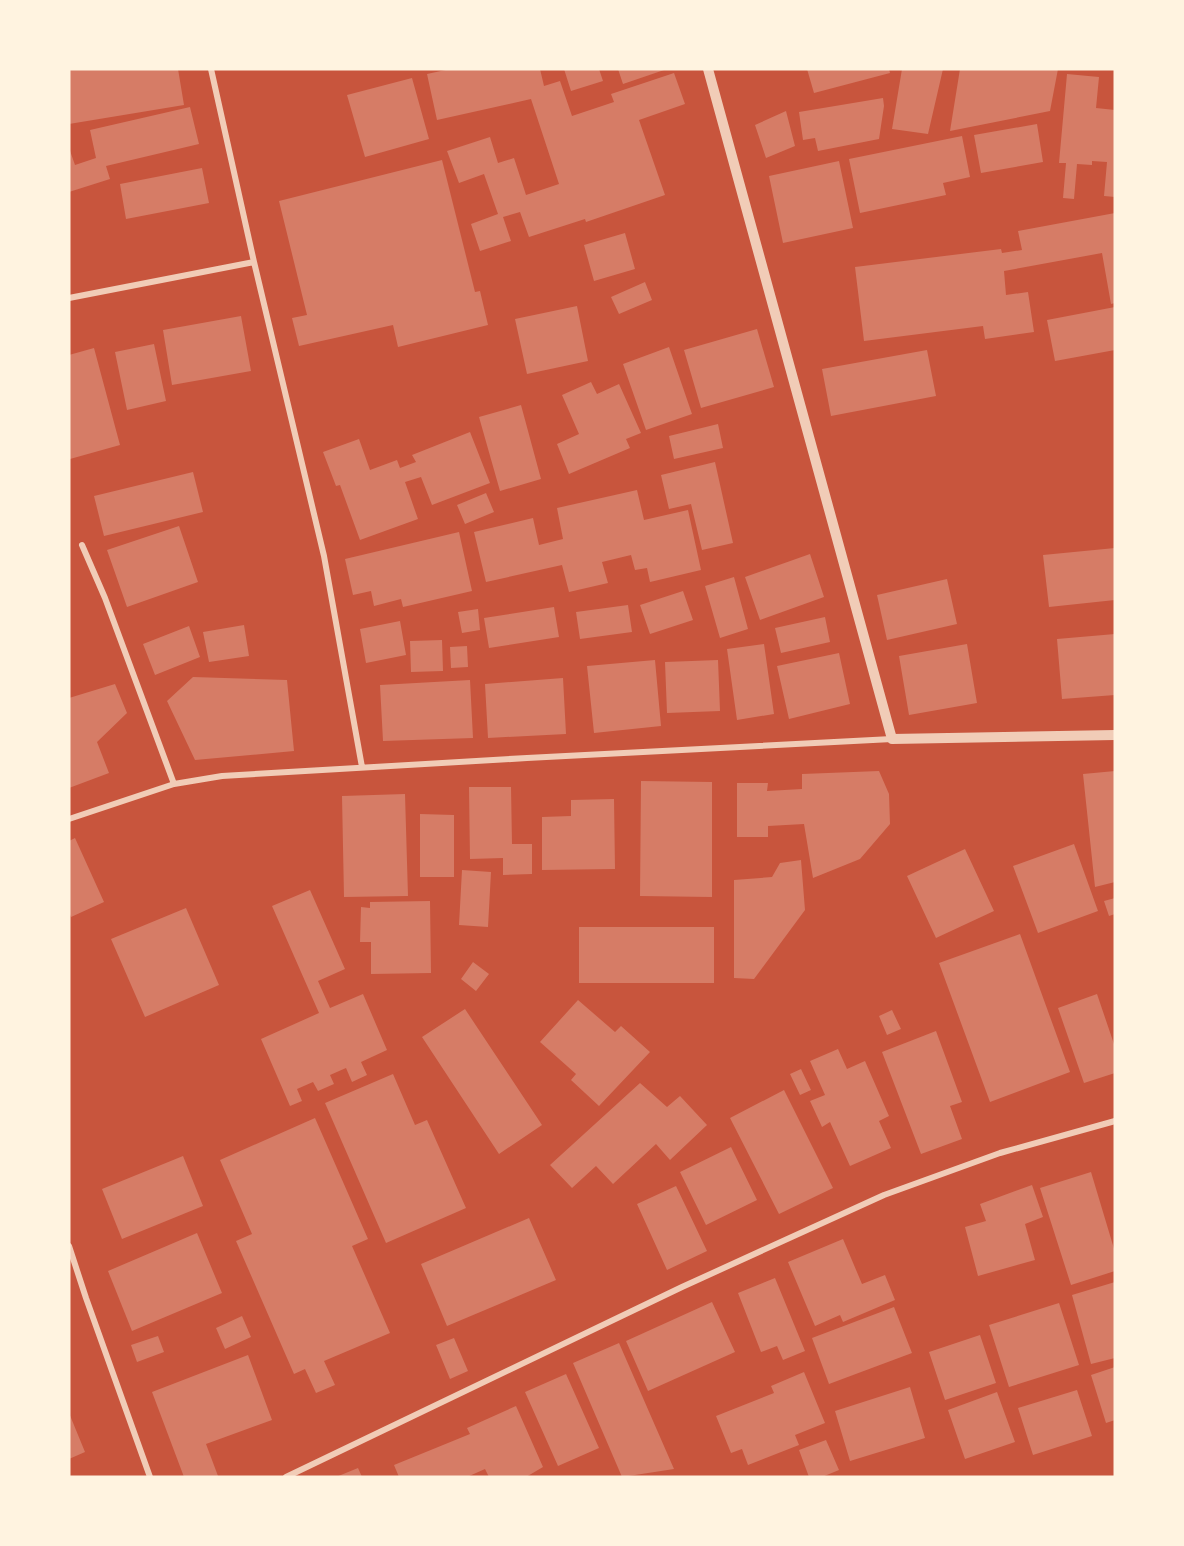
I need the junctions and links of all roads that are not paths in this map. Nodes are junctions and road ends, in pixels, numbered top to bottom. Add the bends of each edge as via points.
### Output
1 (212, 69) edge
2 (708, 69) edge
3 (254, 262) junction
4 (69, 298) edge
5 (82, 545) dead end
6 (1115, 735) edge
7 (892, 739) junction
8 (362, 767) junction
9 (174, 784) junction
10 (69, 819) edge
11 (1115, 1121) edge
12 (69, 1246) edge
13 (150, 1477) edge
14 (286, 1477) edge

1 - 3 street
2 - 7 street
3 - 4 street
3 - 8 street via 324,556
5 - 9 street
6 - 7 street
7 - 8 street
8 - 9 street via 222,776
9 - 10 street
11 - 14 street via 1000,1153 884,1195
12 - 13 street

